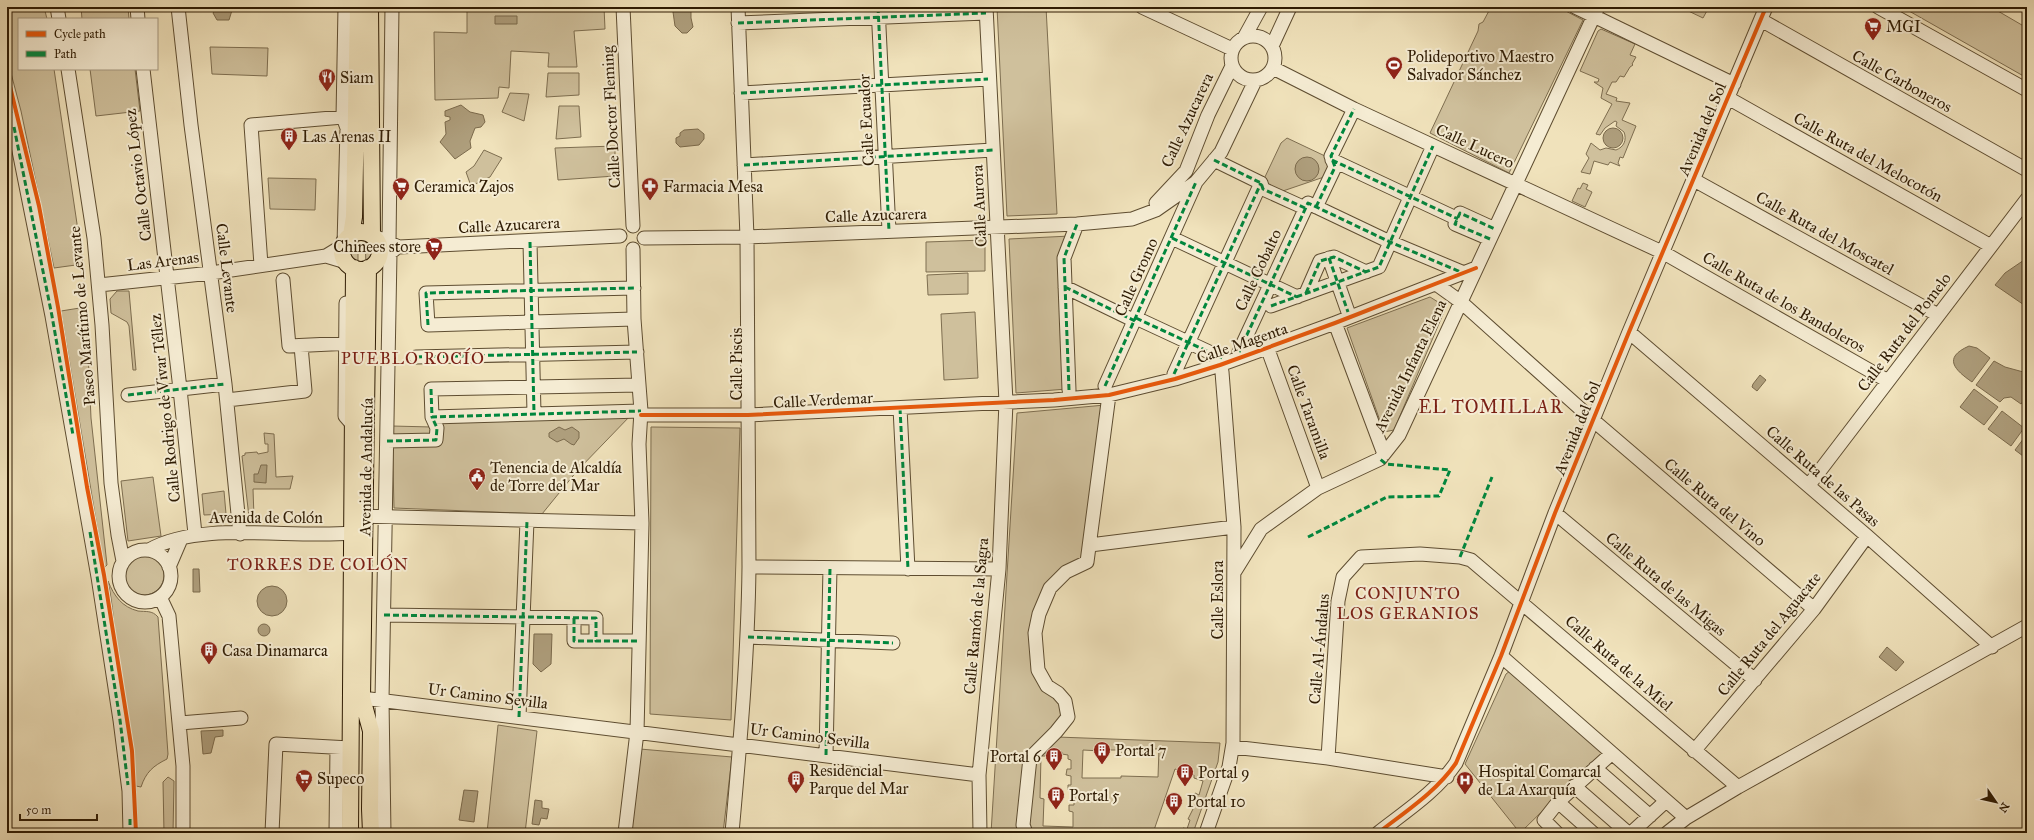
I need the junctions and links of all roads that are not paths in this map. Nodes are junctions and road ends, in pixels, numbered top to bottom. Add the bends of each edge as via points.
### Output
1 (57, 7) edge
2 (137, 7) edge
3 (178, 7) edge
4 (345, 7) edge
5 (358, 7) edge
6 (370, 7) edge
7 (392, 7) edge
8 (623, 7) edge
9 (738, 7) edge
10 (1142, 7) edge
11 (1261, 7) edge
12 (1290, 7) edge
13 (1575, 7) edge
14 (1766, 7) edge
15 (1878, 7) edge
16 (986, 10) edge
17 (878, 12) edge
18 (1596, 12) edge
19 (59, 18) edge
20 (138, 18) edge
21 (1761, 20) junction
22 (738, 23) junction
23 (1244, 38) junction
24 (1272, 46) junction
25 (1232, 49) junction
26 (1232, 66) junction
27 (1273, 68) junction
28 (68, 70) edge
29 (143, 70) edge
30 (988, 79) junction
31 (1255, 81) junction
32 (1734, 84) junction
33 (882, 85) junction
34 (2027, 90) edge
35 (741, 93) junction
36 (1728, 98) junction
37 (7, 100) edge
38 (1354, 109) junction
39 (343, 117) junction
40 (1433, 146) junction
41 (993, 150) junction
42 (885, 156) junction
43 (1214, 160) junction
44 (1332, 160) junction
45 (744, 165) junction
46 (2027, 170) edge
47 (1694, 180) junction
48 (1196, 182) junction
49 (1261, 183) junction
50 (1515, 183) junction
51 (1411, 198) junction
52 (2027, 199) edge
53 (1310, 206) junction
54 (1111, 222) junction
55 (1077, 224) junction
56 (633, 226) junction
57 (998, 227) junction
58 (889, 231) junction
59 (1492, 234) junction
60 (372, 235) junction
61 (620, 236) junction
62 (747, 237) junction
63 (644, 238) junction
64 (1172, 238) junction
65 (347, 240) junction
66 (530, 242) junction
67 (1390, 242) junction
68 (1991, 246) junction
69 (633, 250) junction
70 (1664, 253) junction
71 (326, 256) junction
72 (372, 258) junction
73 (1329, 258) junction
74 (1225, 263) junction
75 (261, 265) junction
76 (1476, 268) junction
77 (212, 272) junction
78 (1366, 272) junction
79 (1464, 273) junction
80 (168, 278) junction
81 (283, 280) dead end
82 (1337, 282) junction
83 (1436, 284) junction
84 (100, 285) junction
85 (1270, 285) junction
86 (1065, 287) junction
87 (634, 288) junction
88 (531, 291) junction
89 (1302, 295) junction
90 (1461, 302) junction
91 (1270, 306) dead end
92 (1348, 312) dead end
93 (1938, 315) junction
94 (634, 320) junction
95 (1136, 320) junction
96 (532, 322) junction
97 (1335, 323) junction
98 (1629, 332) junction
99 (1188, 342) junction
100 (349, 343) junction
101 (301, 346) junction
102 (1267, 347) junction
103 (637, 352) junction
104 (1239, 352) dead end
105 (539, 354) junction
106 (416, 357) dead end
107 (1221, 361) junction
108 (1174, 374) dead end
109 (1888, 381) junction
110 (225, 384) junction
111 (639, 385) junction
112 (534, 387) junction
113 (180, 389) junction
114 (1069, 390) dead end
115 (1107, 390) junction
116 (128, 394) dead end
117 (227, 400) junction
118 (1006, 402) junction
119 (900, 408) junction
120 (534, 413) junction
121 (641, 413) junction
122 (748, 415) junction
123 (432, 417) junction
124 (1594, 421) junction
125 (387, 441) junction
126 (1384, 454) junction
127 (1809, 485) junction
128 (1318, 488) junction
129 (1555, 513) junction
130 (358, 516) junction
131 (386, 517) junction
132 (526, 521) junction
133 (642, 523) junction
134 (1234, 527) junction
135 (351, 533) junction
136 (195, 534) junction
137 (240, 534) junction
138 (1867, 536) junction
139 (181, 539) junction
140 (1090, 545) junction
141 (149, 550) junction
142 (123, 561) junction
143 (169, 567) junction
144 (749, 567) junction
145 (830, 568) junction
146 (908, 569) junction
147 (999, 569) junction
148 (1235, 570) junction
149 (160, 597) junction
150 (1521, 601) junction
151 (1814, 609) junction
152 (384, 615) junction
153 (523, 617) junction
154 (574, 618) junction
155 (2027, 626) edge
156 (748, 637) junction
157 (829, 640) junction
158 (596, 641) junction
159 (639, 642) junction
160 (892, 643) dead end
161 (1992, 647) junction
162 (1501, 656) junction
163 (1755, 680) junction
164 (362, 698) junction
165 (382, 700) junction
166 (519, 717) junction
167 (240, 718) dead end
168 (180, 722) junction
169 (637, 732) junction
170 (741, 745) junction
171 (1233, 747) junction
172 (344, 748) junction
173 (1694, 751) junction
174 (1611, 754) junction
175 (826, 755) junction
176 (1328, 758) junction
177 (1595, 768) junction
178 (979, 775) junction
179 (1447, 776) junction
180 (1574, 786) junction
181 (1738, 787) junction
182 (1666, 801) junction
183 (1558, 802) junction
184 (1650, 816) junction
185 (1686, 818) junction
186 (130, 833) edge
187 (184, 833) edge
188 (272, 833) edge
189 (336, 833) edge
190 (350, 833) edge
191 (372, 833) edge
192 (384, 833) edge
193 (625, 833) edge
194 (732, 833) edge
195 (980, 833) edge
196 (1026, 833) edge
197 (1206, 833) edge
198 (1378, 833) edge
199 (1558, 833) edge
200 (1593, 833) edge
201 (1628, 833) edge
202 (1631, 833) edge
203 (1667, 833) edge

1 - 19 street
2 - 20 street
3 - 77 street, Calle Levante via 191,126
4 - 39 street
5 - 65 main road via 354,217
6 - 60 main road
7 - 72 street
8 - 56 street, Calle Doctor Fleming
9 - 22 street, Calle Piscis
10 - 25 street
11 - 23 street
12 - 24 street
13 - 18 street
14 - 21 street, Avenida del Sol
15 - 34 street
16 - 17 street
16 - 30 street, Calle Aurora
17 - 22 street
17 - 33 street, Calle Ecuador
18 - 32 street
18 - 50 street, Avenida Infanta Elena
21 - 32 street, Avenida del Sol
21 - 46 street, Calle Carboneros
22 - 35 street, Calle Piscis
23 - 24 street via 1260,37
23 - 25 street
24 - 27 street via 1275,60
25 - 26 street
26 - 31 street via 1237,75
26 - 54 street, Calle Azucarera via 1208,115 1186,171 1157,202
27 - 31 street via 1268,76
27 - 38 street, Calle Lucero
28 - 84 street, Paseo Marítimo de Levante via 78,121
29 - 80 street, Calle Octavio López
30 - 33 street
30 - 41 street, Calle Aurora
31 - 43 street, Calle Azucarera via 1221,152
32 - 36 street, Avenida del Sol
33 - 35 street
33 - 42 street, Calle Ecuador
35 - 45 street, Calle Piscis
36 - 47 street, Avenida del Sol
36 - 68 street, Calle Ruta del Melocotón
37 - 186 street via 50,310 98,577 128,784
38 - 40 street, Calle Lucero
38 - 44 street, Calle Cobalto via 1331,156
39 - 65 street via 347,128
39 - 75 street via 251,125
40 - 50 street, Calle Lucero
40 - 51 street
41 - 42 street
41 - 57 street, Calle Aurora
42 - 45 street
42 - 58 street, Calle Ecuador
43 - 48 street, Calle Azucarera
43 - 49 street
44 - 51 street
44 - 53 street, Calle Cobalto via 1335,168
45 - 62 street, Calle Piscis
47 - 70 street, Avenida del Sol
47 - 93 street, Calle Ruta del Moscatel
48 - 54 street, Calle Azucarera via 1156,210 1132,219
48 - 64 street, Calle Gromo
49 - 53 street via 1263,189
49 - 74 street
50 - 59 street, Avenida Infanta Elena
50 - 70 street, Calle Lucero
51 - 59 street via 1458,219 1460,213
51 - 67 street
52 - 68 street, Calle Ruta del Pomelo
53 - 67 street
53 - 85 street, Calle Cobalto
54 - 55 street, Calle Azucarera
55 - 57 street, Calle Azucarera
55 - 86 street via 1064,258
56 - 61 street via 624,230
56 - 63 street via 642,231
57 - 58 street, Calle Azucarera
57 - 118 street, Calle Aurora
58 - 62 street, Calle Azucarera
59 - 76 street, Avenida Infanta Elena
60 - 65 main road via 364,232
60 - 72 street, Calle Azucarera
60 - 72 main road via 380,250
61 - 66 street, Calle Azucarera
61 - 69 street via 623,246
62 - 63 street, Calle Azucarera
62 - 122 street, Calle Piscis
63 - 69 street via 639,247
64 - 74 street
64 - 95 street, Calle Gromo
65 - 71 street
65 - 72 main road via 343,254
66 - 72 street, Calle Azucarera
66 - 88 street
67 - 78 street via 1379,267
67 - 79 street
68 - 93 street, Calle Ruta del Pomelo
69 - 87 street
70 - 98 street, Avenida del Sol
70 - 109 street, Calle Ruta de los Bandoleros
71 - 72 street
71 - 75 street, Las Arenas
72 - 100 main road, Avenida de Andalucía
72 - 125 street
72 - 130 main road, Avenida de Andalucía
73 - 78 street via 1334,257
73 - 82 street
73 - 89 street via 1320,262
74 - 85 street
74 - 99 street
75 - 77 street, Las Arenas
76 - 79 street, Calle Magenta
76 - 90 street, Avenida Infanta Elena
77 - 80 street, Las Arenas
77 - 110 street, Calle Levante
78 - 82 street
79 - 83 street, Calle Magenta
80 - 84 street, Las Arenas
80 - 113 street, Calle Rodrigo de Vivar Téllez
81 - 101 street via 289,346
82 - 89 street
82 - 92 street
83 - 90 street, Calle Ruta del Vino
83 - 97 street, Calle Magenta
84 - 142 street, Paseo Marítimo de Levante via 111,483
85 - 89 street
85 - 104 street, Calle Cobalto
86 - 95 street
86 - 114 street
87 - 88 street
87 - 94 street
88 - 96 street
88 - 96 street via 426,293 428,325
89 - 91 street
90 - 124 street, Calle Ruta del Vino
90 - 126 street, Avenida Infanta Elena via 1399,435
93 - 109 street, Calle Ruta del Pomelo
94 - 96 street
94 - 103 street
95 - 99 street
95 - 115 street, Calle Gromo
96 - 105 street
97 - 102 street, Calle Magenta
97 - 126 street
98 - 124 street, Avenida del Sol
98 - 127 street, Calle Ruta de las Pasas
99 - 107 street
99 - 108 street
100 - 101 street
100 - 130 main road, Avenida de Andalucía
101 - 117 street via 305,391
102 - 107 street, Calle Magenta
102 - 128 street, Calle Taramilla
103 - 105 street
103 - 111 street
105 - 106 street
105 - 112 street
107 - 115 street, Calle Magenta via 1175,379
107 - 134 street, Calle Eslora
109 - 127 street, Calle Ruta del Pomelo
110 - 113 street
110 - 117 street, Calle Levante
111 - 112 street
111 - 121 street
112 - 120 street
112 - 123 street via 431,389
113 - 116 street
113 - 136 street, Calle Rodrigo de Vivar Téllez
115 - 118 street, Calle Magenta
115 - 140 street, Calle Gromo
117 - 137 street, Calle Levante
118 - 119 street, Calle Verdemar
118 - 147 street, Calle Ramón de la Sagra
119 - 122 street, Calle Verdemar
119 - 146 street
120 - 121 street, Calle Verdemar
120 - 123 street, Calle Verdemar
121 - 122 street, Calle Verdemar
121 - 133 street via 639,444
122 - 144 street, Calle Piscis
123 - 125 street via 437,428 436,440
124 - 129 street, Avenida del Sol
124 - 151 street, Calle Ruta del Vino
125 - 131 street
126 - 128 street, Avenida Infanta Elena via 1380,459
127 - 138 street, Calle Ruta de las Pasas
128 - 148 street, Avenida Infanta Elena via 1261,529
129 - 150 street, Avenida del Sol
129 - 163 street, Calle Ruta de las Migas
130 - 131 street
130 - 135 main road, Avenida de Andalucía
130 - 164 main road, Avenida de Andalucía
131 - 132 street
131 - 152 street
132 - 133 street
132 - 153 street
133 - 159 street
134 - 140 street
134 - 148 street, Calle Eslora
135 - 137 street, Avenida de Colón
135 - 172 main road, Avenida de Andalucía
136 - 137 street, Avenida de Colón
136 - 139 street, Avenida de Colón
138 - 151 street, Calle Ruta del Aguacate
138 - 161 street, Calle Ruta de las Pasas
139 - 141 street, Avenida de Colón
139 - 143 street
140 - 196 street, Calle Gromo via 1087,562 1066,572 1050,588 1034,633 1038,670 1046,686 1065,701 1068,717 1030,758 1023,825
141 - 142 street via 135,552
141 - 143 street via 162,556
142 - 149 street via 119,574 120,582 129,596 144,602
143 - 149 street via 170,583
144 - 145 street
144 - 156 street, Calle Piscis
145 - 146 street
145 - 157 street
146 - 147 street
147 - 178 street, Calle Ramón de la Sagra
148 - 171 street, Calle Eslora
149 - 168 street via 169,616
150 - 162 street, Avenida del Sol
150 - 173 street, Calle Ruta de la Miel
150 - 176 street, Calle Al-Ándalus via 1472,560 1420,554 1361,557 1343,577 1338,602
151 - 163 street, Calle Ruta del Aguacate
152 - 153 street
152 - 165 street
153 - 154 street
153 - 166 street
154 - 158 street via 596,618
154 - 158 street via 574,641
155 - 161 street
156 - 157 street
156 - 170 street, Calle Piscis
157 - 160 street
157 - 175 street
158 - 159 street
159 - 169 street
161 - 181 street
162 - 174 street
162 - 179 street, Avenida del Sol via 1456,763
163 - 173 street, Calle Ruta del Aguacate
164 - 165 street, Ur Camino Sevilla
164 - 191 main road, Avenida de Andalucía via 371,731
165 - 166 street, Ur Camino Sevilla
165 - 192 street
166 - 169 street, Ur Camino Sevilla
167 - 168 street
168 - 187 street
169 - 170 street, Ur Camino Sevilla
169 - 193 street
170 - 175 street, Ur Camino Sevilla
170 - 194 street, Calle Piscis
171 - 176 street
171 - 197 street, Calle Eslora via 1229,767
172 - 188 street via 276,744
172 - 189 street
172 - 190 main road, Avenida de Andalucía
173 - 181 street, Calle Ruta de la Miel
174 - 177 street
174 - 182 street
175 - 178 street, Ur Camino Sevilla
176 - 179 street
177 - 180 street
177 - 184 street
178 - 195 street, Calle Ramón de la Sagra
179 - 198 street, Avenida del Sol via 1433,791
180 - 183 street
180 - 201 street
181 - 185 street
182 - 184 street
182 - 185 street
183 - 199 street via 1544,820
183 - 200 street
184 - 202 street
185 - 203 street

